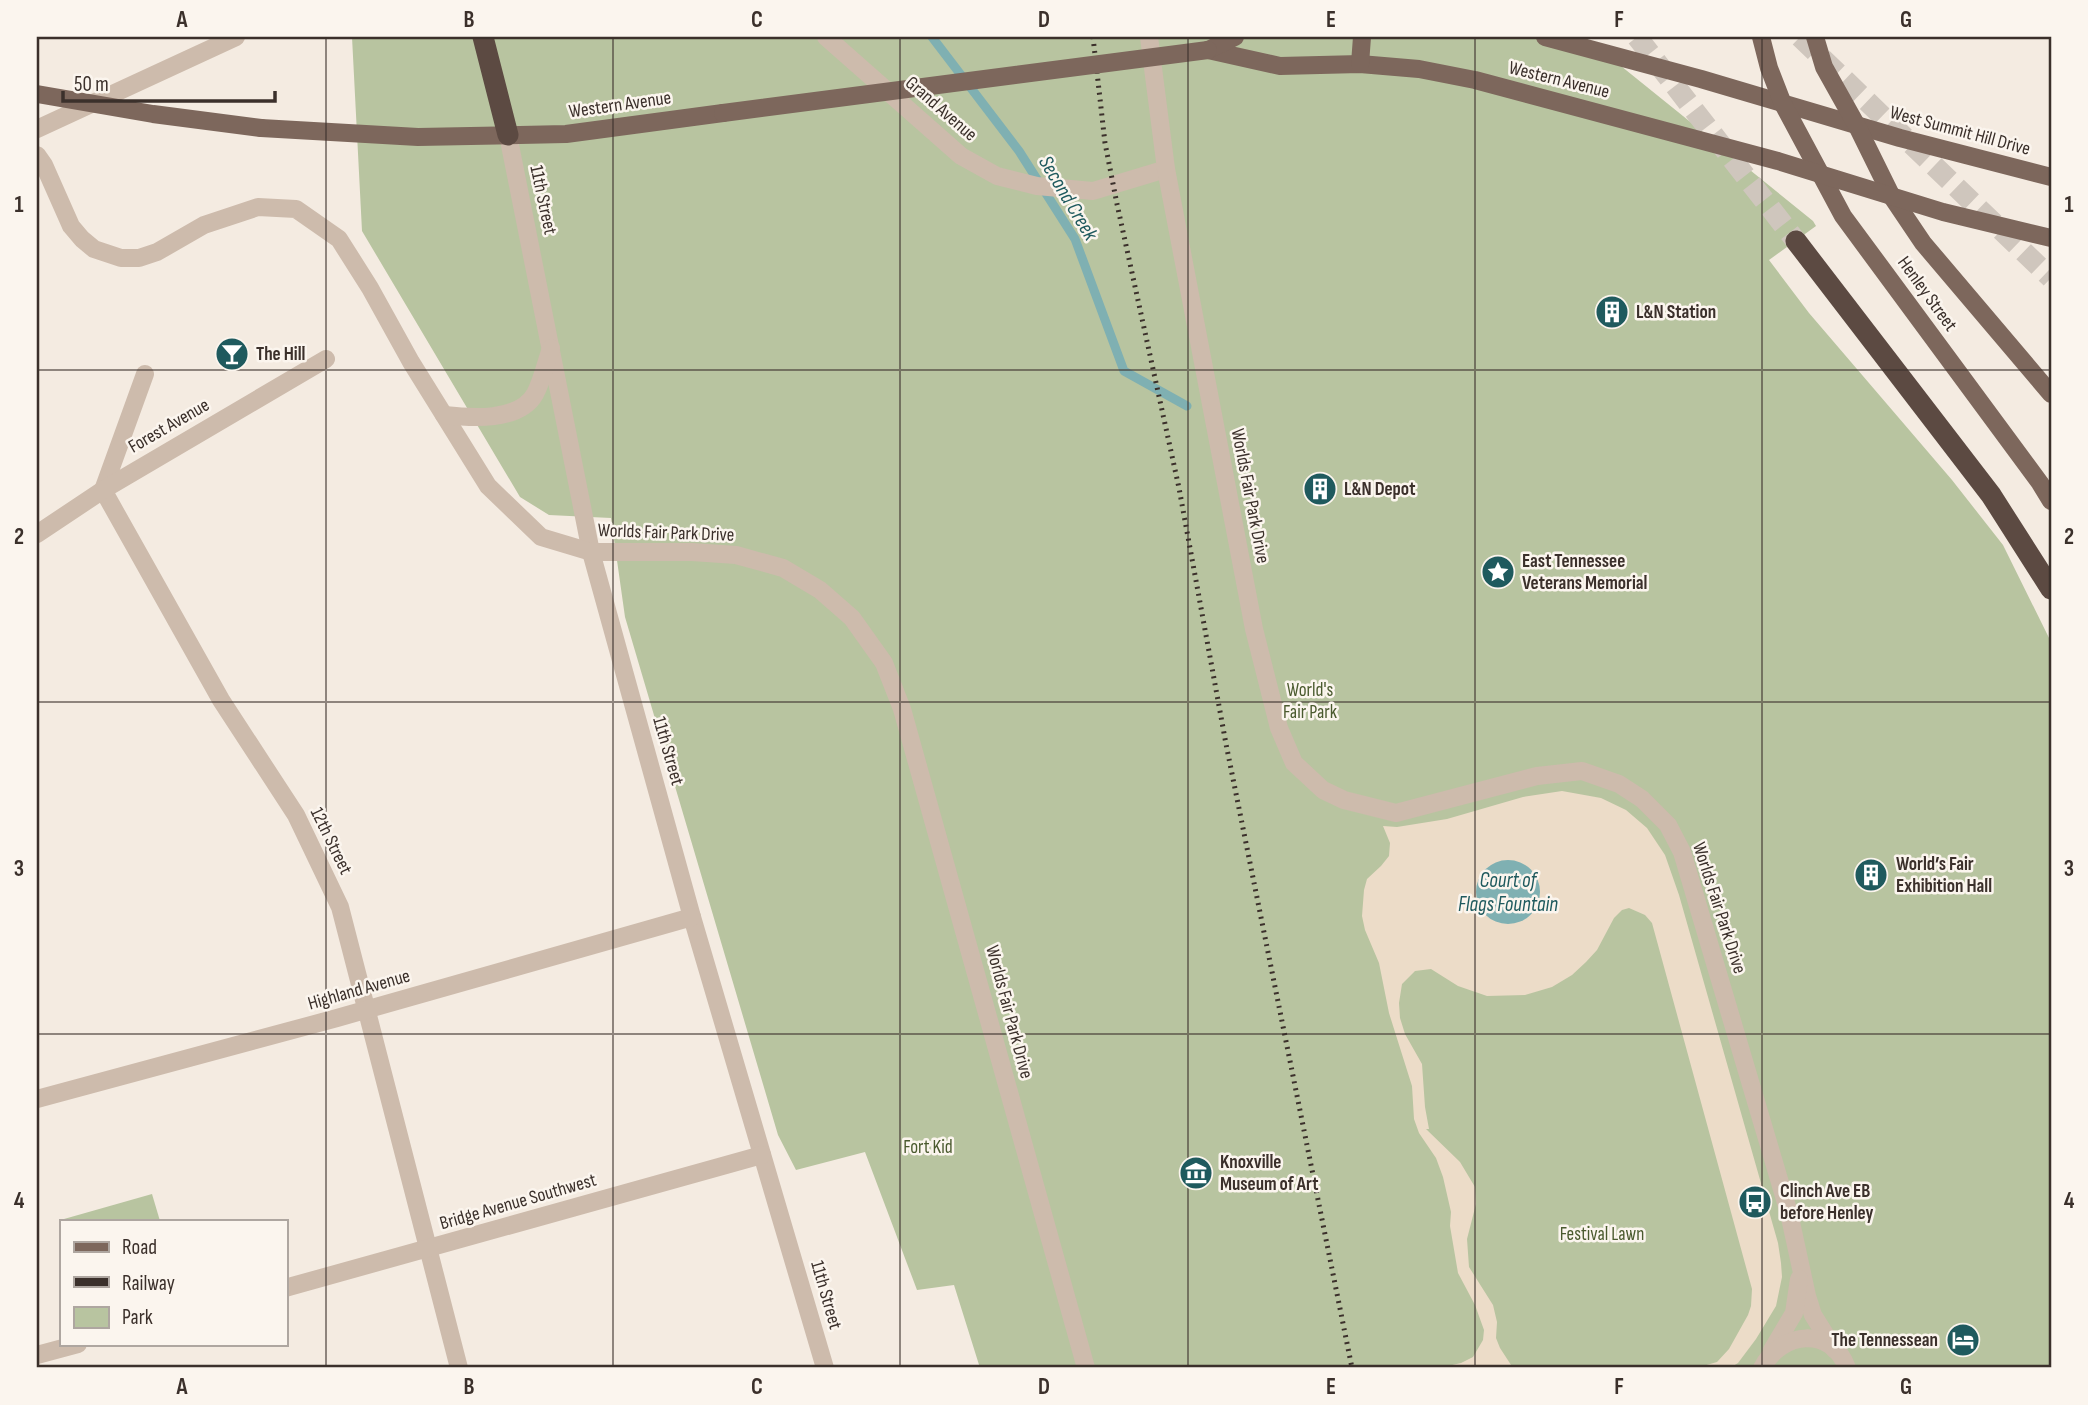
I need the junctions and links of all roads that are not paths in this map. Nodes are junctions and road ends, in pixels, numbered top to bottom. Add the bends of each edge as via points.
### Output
1 (236, 37) edge
2 (484, 37) edge
3 (826, 37) edge
4 (1149, 37) edge
5 (1235, 37) edge
6 (1362, 37) edge
7 (1545, 37) edge
8 (1761, 37) edge
9 (1815, 37) edge
10 (1208, 50) junction
11 (1360, 64) junction
12 (37, 94) edge
13 (1783, 104) junction
14 (1857, 126) junction
15 (37, 129) edge
16 (509, 135) junction
17 (37, 155) edge
18 (1166, 169) junction
19 (1820, 174) junction
20 (2051, 177) edge
21 (1892, 197) junction
22 (2051, 238) edge
23 (1796, 241) tunnel mouth
24 (551, 346) junction
25 (326, 359) dead end
26 (145, 374) dead end
27 (2051, 394) edge
28 (444, 415) junction
29 (103, 490) junction
30 (2051, 501) edge
31 (37, 534) edge
32 (591, 552) junction
33 (2051, 589) edge
34 (692, 917) junction
35 (365, 1009) junction
36 (37, 1099) edge
37 (762, 1155) junction
38 (428, 1249) junction
39 (1800, 1265) junction
40 (287, 1287) edge
41 (71, 1346) edge
42 (1835, 1350) junction
43 (37, 1355) edge
44 (1765, 1362) edge
45 (459, 1368) edge
46 (825, 1368) edge
47 (1086, 1368) edge
48 (1847, 1368) edge

1 - 15 street
2 - 16 highway
3 - 18 street, Grand Avenue via 961,156 997,176 1037,186 1093,191
4 - 18 street, Worlds Fair Park Drive
5 - 10 main road, Western Avenue
6 - 11 main road
7 - 13 main road, Western Avenue
8 - 13 main road, Henley Street
9 - 14 main road, Henley Street via 1824,67
10 - 11 main road, Western Avenue via 1280,66
10 - 16 main road, Western Avenue, bridge via 566,134
11 - 19 main road, Western Avenue via 1475,80
12 - 16 main road, Western Avenue, bridge via 261,128 418,137
13 - 14 main road, Western Avenue
13 - 19 main road, Henley Street
14 - 20 main road, West Summit Hill Drive
14 - 21 main road, Henley Street
16 - 24 street, 11th Street
17 - 28 street, Worlds Fair Park Drive via 82,239 94,249 121,258 157,252 204,225 258,206 296,209 339,239
18 - 39 street, Worlds Fair Park Drive via 1254,628 1279,728 1294,763 1323,789 1344,800 1395,813 1537,776 1582,771 1619,784 1655,811 1682,852 1789,1213
19 - 21 main road, Western Avenue
19 - 30 main road, Henley Street via 1843,216
21 - 22 main road
21 - 27 main road, Henley Street via 1923,243
23 - 33 highway via 1992,495
24 - 28 street via 535,395 524,406 481,419
24 - 32 street, 11th Street
25 - 29 street, Forest Avenue
26 - 29 street
28 - 32 street, Worlds Fair Park Drive via 488,486 541,537
29 - 31 street, Forest Avenue
29 - 35 street, 12th Street via 221,700 296,816 340,906
32 - 34 street, 11th Street
32 - 47 street, Worlds Fair Park Drive via 736,555 783,568 820,590 852,618 884,663 906,722
34 - 35 street, Highland Avenue
34 - 37 street, 11th Street
35 - 36 street, Highland Avenue
35 - 38 street, 12th Street
37 - 38 street, Bridge Avenue Southwest
37 - 46 street, 11th Street
38 - 40 street, Bridge Avenue Southwest
38 - 45 street, 12th Street
39 - 42 street, Worlds Fair Park Drive via 1813,1315
39 - 44 street via 1794,1313
41 - 43 street
42 - 44 street via 1823,1342 1793,1339 1779,1345
42 - 48 street

